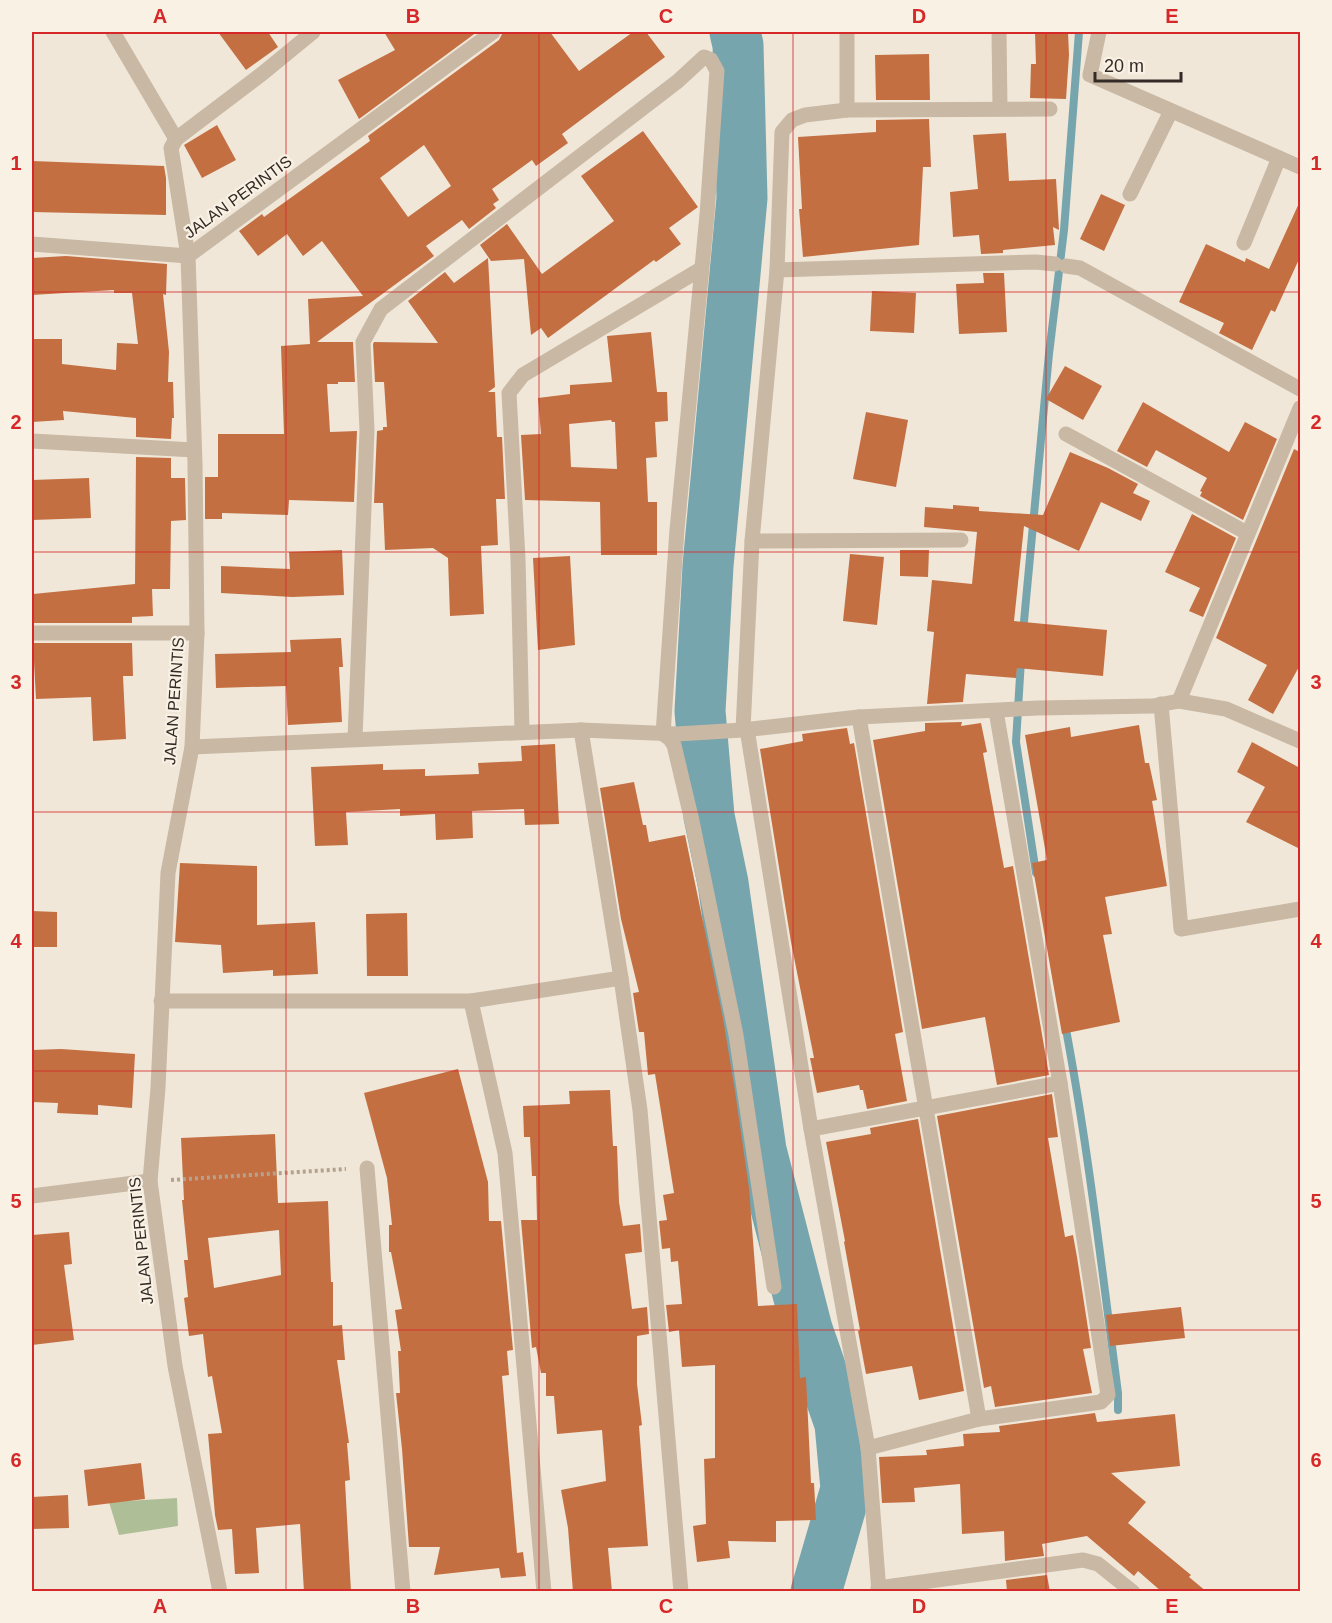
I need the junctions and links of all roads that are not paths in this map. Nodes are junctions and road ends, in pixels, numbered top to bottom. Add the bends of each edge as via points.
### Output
1 (113, 32) edge
2 (313, 32) edge
3 (493, 32) edge
4 (848, 32) edge
5 (999, 32) edge
6 (1099, 32) edge
7 (1000, 108) junction
8 (1050, 109) dead end
9 (848, 110) junction
10 (1171, 111) junction
11 (176, 139) junction
12 (1279, 158) junction
13 (1300, 167) edge
14 (1130, 194) dead end
15 (1244, 243) dead end
16 (32, 244) edge
17 (188, 256) junction
18 (701, 269) junction
19 (777, 270) junction
20 (1300, 389) edge
21 (1300, 408) edge
22 (1066, 434) dead end
23 (32, 441) edge
24 (194, 450) junction
25 (1247, 533) junction
26 (961, 540) dead end
27 (752, 541) junction
28 (32, 633) edge
29 (197, 633) junction
30 (1179, 701) junction
31 (1161, 704) junction
32 (996, 711) junction
33 (859, 717) junction
34 (581, 730) junction
35 (743, 730) junction
36 (522, 732) junction
37 (670, 734) junction
38 (1299, 735) edge
39 (355, 740) junction
40 (192, 747) junction
41 (1300, 909) edge
42 (621, 978) junction
43 (161, 1001) junction
44 (471, 1001) junction
45 (1060, 1083) junction
46 (926, 1106) junction
47 (811, 1129) junction
48 (367, 1168) road end
49 (150, 1181) junction
50 (32, 1196) edge
51 (774, 1287) dead end
52 (979, 1419) junction
53 (868, 1448) junction
54 (879, 1590) edge
55 (220, 1592) edge
56 (403, 1592) edge
57 (544, 1592) edge
58 (681, 1592) edge
59 (1133, 1592) edge

1 - 11 street
2 - 11 street
3 - 17 street, JALAN PERINTIS
4 - 9 street
5 - 7 street
6 - 10 street via 1090,75
7 - 8 street
7 - 9 street
9 - 19 street via 805,115 792,120 782,132
10 - 12 street
10 - 14 street
11 - 17 street via 171,148
12 - 13 street
12 - 15 street
16 - 17 street
17 - 24 street, JALAN PERINTIS
18 - 36 street via 523,375 509,393
18 - 37 street via 677,530
18 - 39 street via 717,71 711,60 704,57 381,309 363,342 367,430
19 - 20 street via 1036,262 1080,268
19 - 27 street
21 - 25 street
22 - 25 street
23 - 24 street
24 - 29 street, JALAN PERINTIS
25 - 30 street
26 - 27 street
27 - 35 street
28 - 29 street
29 - 40 street, JALAN PERINTIS
30 - 31 street
30 - 38 street via 1226,709
31 - 32 street
31 - 41 street via 1181,929
32 - 33 street
32 - 45 street
33 - 35 street
33 - 46 street
34 - 36 street
34 - 37 street
34 - 42 street
35 - 37 street
35 - 47 street
36 - 39 street
37 - 51 street via 690,810 736,1035
39 - 40 street
40 - 43 street, JALAN PERINTIS via 168,873
42 - 44 street
42 - 58 street via 640,1110
43 - 44 street
43 - 49 street, JALAN PERINTIS
44 - 57 street via 506,1153
45 - 46 street
45 - 52 street via 1108,1395 1101,1402
46 - 47 street
46 - 52 street
47 - 53 street
48 - 56 street
49 - 50 street
49 - 55 street, JALAN PERINTIS via 175,1366
52 - 53 street
53 - 54 street
54 - 59 street via 1083,1560 1098,1564

